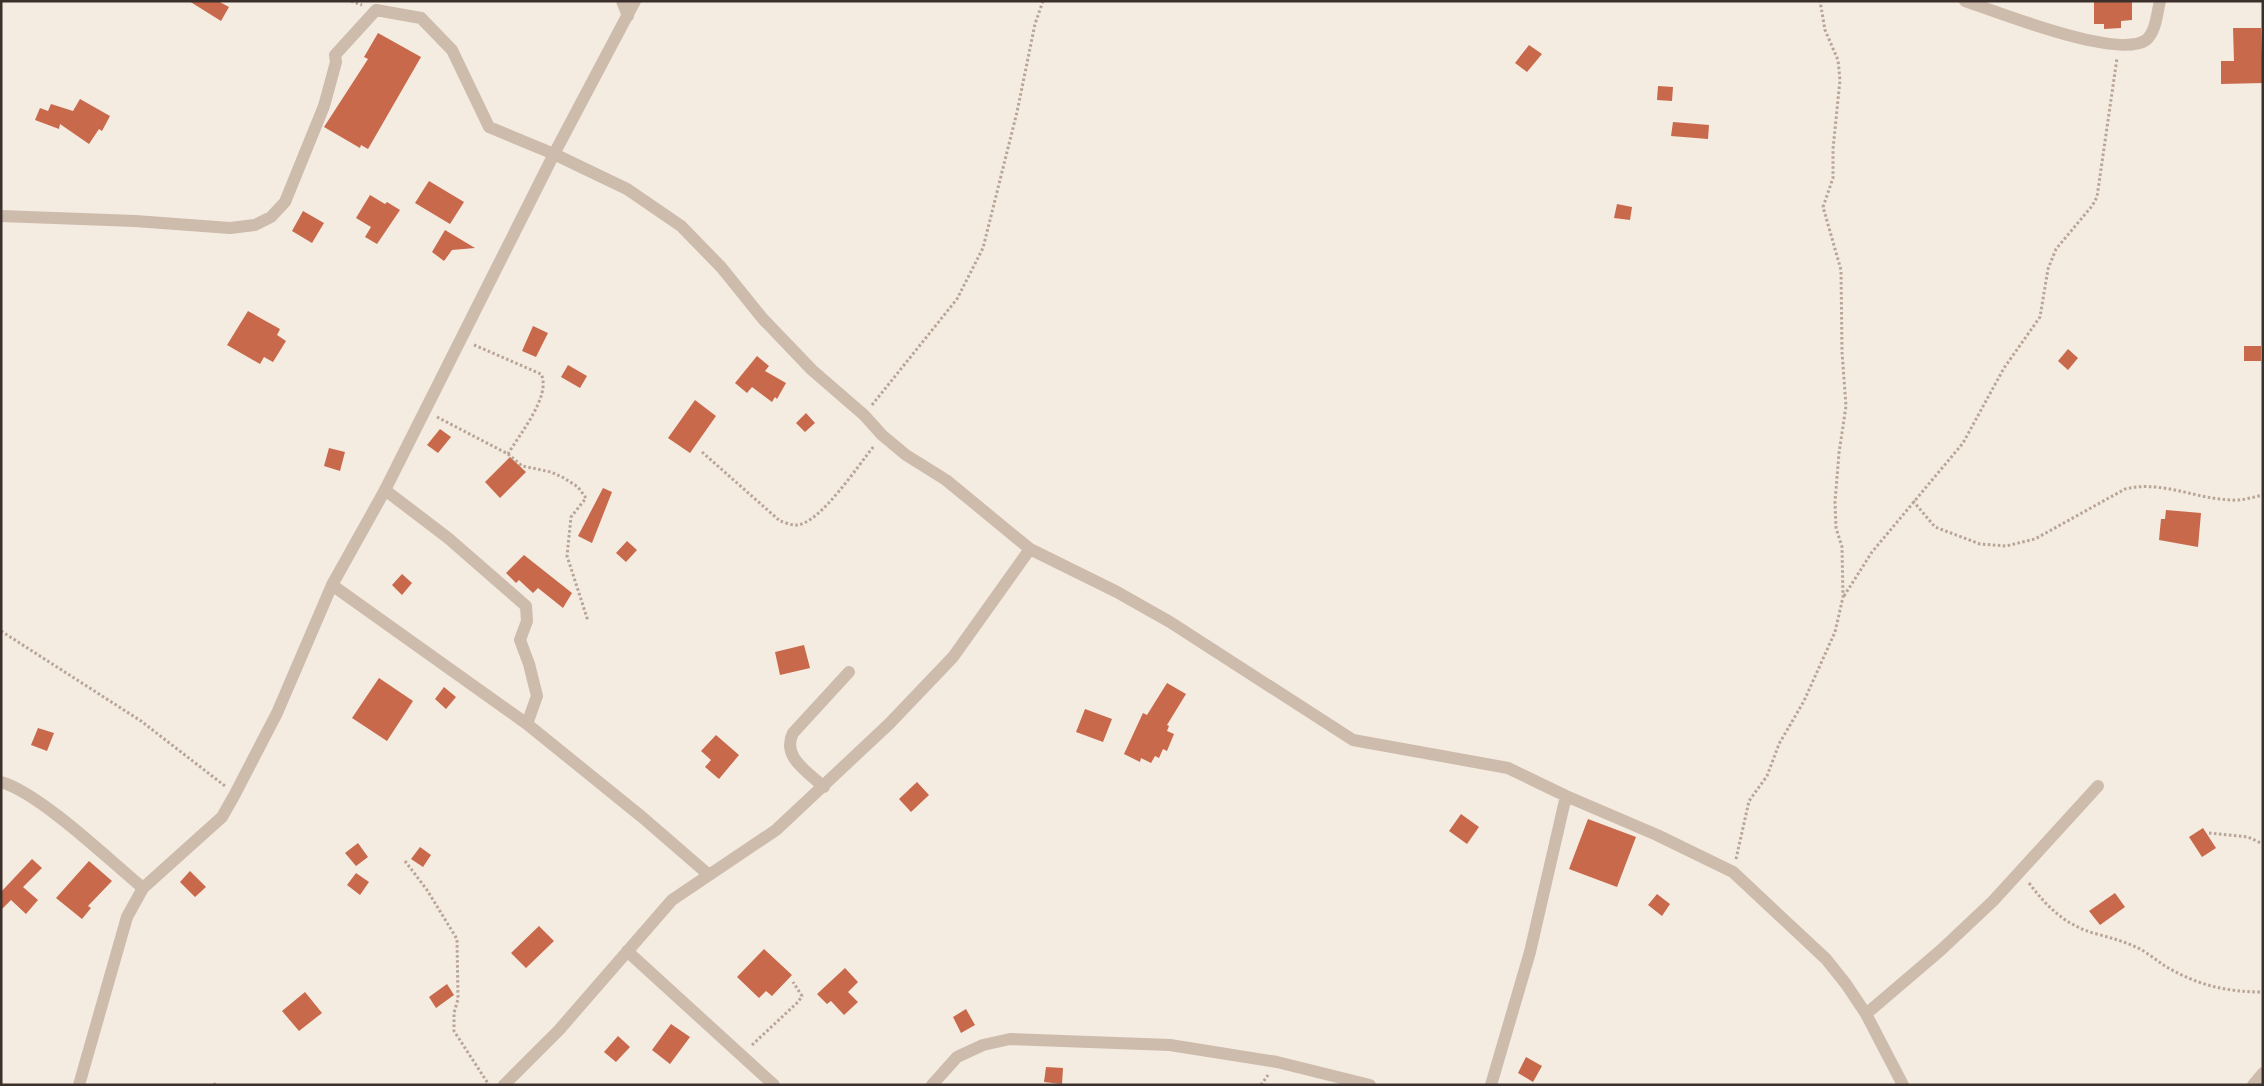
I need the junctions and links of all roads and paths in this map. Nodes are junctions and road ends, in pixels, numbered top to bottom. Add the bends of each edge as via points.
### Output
1 (622, 1) edge
2 (635, 1) edge
3 (1043, 1) edge
4 (1820, 1) edge
5 (1965, 1) edge
6 (2160, 1) edge
7 (628, 16) junction
8 (2119, 46) junction
9 (554, 154) junction
10 (1, 216) edge
11 (462, 340) junction
12 (426, 411) junction
13 (864, 415) junction
14 (882, 435) junction
15 (702, 452) dead end
16 (508, 454) junction
17 (385, 490) junction
18 (2263, 495) edge
19 (1913, 501) junction
20 (1030, 549) junction
21 (332, 586) junction
22 (1843, 597) junction
23 (588, 621) dead end
24 (1, 631) edge
25 (849, 672) dead end
26 (527, 724) junction
27 (1, 782) edge
28 (2098, 786) dead end
29 (824, 787) junction
30 (236, 794) junction
31 (1566, 796) junction
32 (2209, 833) dead end
33 (2263, 844) edge
34 (405, 861) dead end
35 (2020, 871) junction
36 (1733, 872) junction
37 (709, 875) junction
38 (143, 888) junction
39 (627, 951) junction
40 (793, 982) dead end
41 (2263, 992) edge
42 (1866, 1014) junction
43 (742, 1054) junction
44 (2263, 1073) edge
45 (79, 1085) edge
46 (489, 1085) edge
47 (504, 1085) edge
48 (774, 1085) edge
49 (932, 1085) edge
50 (1370, 1085) edge
51 (1491, 1085) edge
52 (1903, 1085) edge
53 (2253, 1085) edge

1 - 7 street
2 - 7 street
3 - 13 path via 983,248 957,299
4 - 22 path via 1825,30 1838,60 1840,80 1833,178 1823,208 1841,270 1846,406 1835,502 1836,528 1844,567
5 - 8 street via 2062,34
6 - 8 street via 2151,36 2144,42
7 - 9 street
8 - 19 path via 2097,197 2056,249 2048,269 2040,316 2004,368 1963,442
9 - 10 street via 489,127 452,50 421,18 376,10 335,55 324,106 285,202 271,217 255,225 230,228
9 - 11 street
9 - 13 street via 627,189 681,226 812,370
11 - 12 street
11 - 16 path via 544,378 543,396
12 - 16 path
12 - 17 street
13 - 14 street
14 - 15 path via 822,510 805,523 795,526 780,521
14 - 20 street via 906,455 946,480
16 - 23 path via 522,466 564,478 578,487 586,498 571,517 567,556
17 - 21 street
17 - 26 street via 448,538 526,606 527,621 520,640 537,696
18 - 19 path via 2234,500 2141,485 2125,489 2035,539 2006,546 1980,544 1935,527
19 - 22 path via 1872,552
20 - 29 street via 953,657
20 - 31 street via 1170,622 1353,740 1508,768
21 - 26 street
21 - 30 street via 277,713
22 - 36 path via 1835,632 1804,700 1779,744 1767,776 1749,801
24 - 30 path via 141,721
25 - 29 street via 793,733 789,742 793,758
26 - 37 street
27 - 38 street via 13,786 53,814
28 - 35 street
29 - 37 street via 776,830
30 - 38 street via 222,817
31 - 36 street
31 - 51 street via 1530,952
32 - 33 path via 2248,838
34 - 46 path via 428,890 457,939 458,999 454,1032
35 - 41 path via 2045,905 2074,926 2140,949 2195,982 2222,990
35 - 42 street via 1941,950
36 - 42 street via 1826,959
37 - 39 street via 672,900
38 - 45 street via 127,917
39 - 43 street
39 - 47 street via 559,1030
40 - 43 path via 802,996 798,1002
42 - 52 street
43 - 48 street
44 - 53 street
49 - 50 street via 958,1057 983,1045 1010,1039 1170,1045 1276,1062

